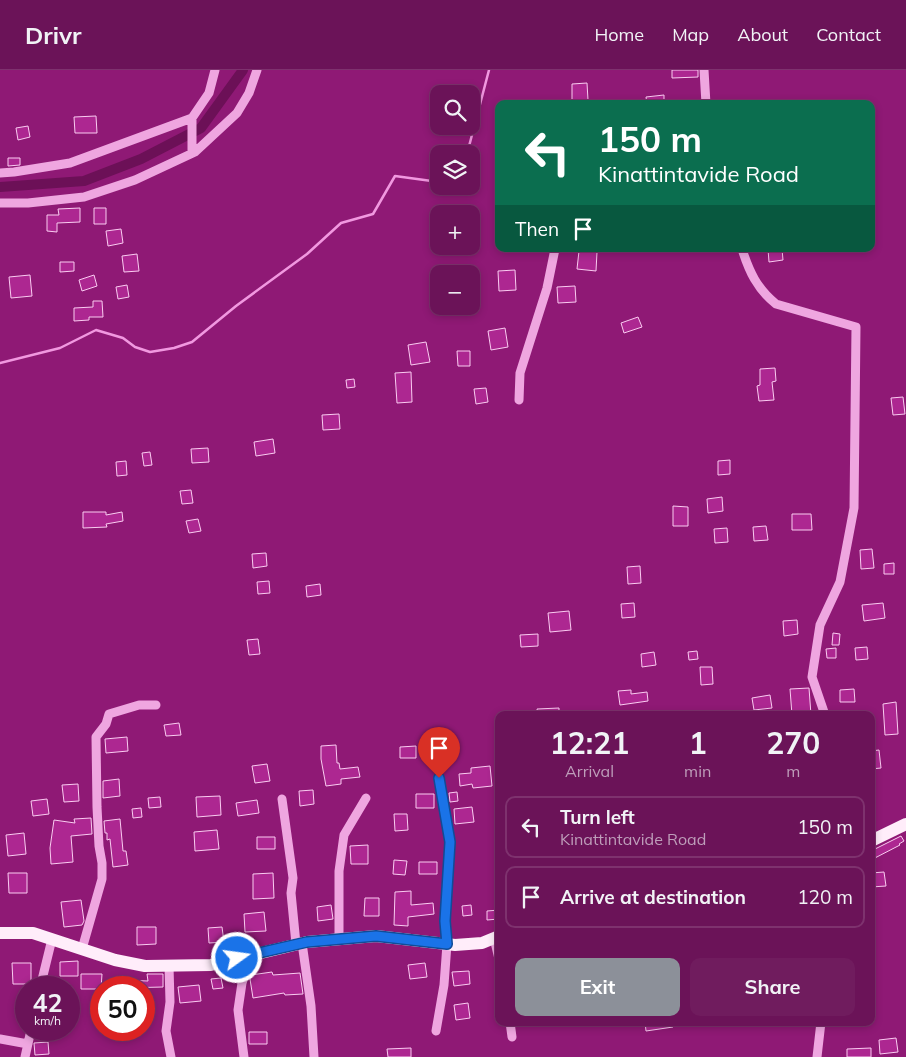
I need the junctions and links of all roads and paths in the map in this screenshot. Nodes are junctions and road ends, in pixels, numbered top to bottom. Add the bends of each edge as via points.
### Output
1 (216, 70) edge
2 (257, 70) edge
3 (704, 70) edge
4 (706, 100) edge
5 (192, 118) junction
6 (192, 153) junction
7 (0, 172) edge
8 (0, 203) edge
9 (554, 252) edge
10 (743, 252) edge
11 (519, 400) dead end
12 (156, 705) dead end
13 (824, 711) edge
14 (439, 778) dead end
15 (366, 798) dead end
16 (282, 799) dead end
17 (906, 824) edge
18 (875, 839) edge
19 (0, 933) edge
20 (495, 937) edge
21 (52, 939) junction
22 (339, 939) junction
23 (299, 944) junction
24 (447, 944) junction
25 (82, 949) junction
26 (251, 955) junction
27 (169, 966) junction
28 (43, 976) edge
29 (511, 1026) edge
30 (821, 1026) edge
31 (436, 1031) dead end
32 (512, 1037) dead end
33 (0, 1038) edge
34 (29, 1041) edge
35 (28, 1044) junction
36 (25, 1057) edge
37 (171, 1057) edge
38 (244, 1057) edge
39 (314, 1057) edge
40 (817, 1057) edge

1 - 5 street via 209,92
2 - 6 street via 237,113
3 - 4 street
5 - 6 street
5 - 7 street via 70,163
6 - 8 street via 135,180 84,197
9 - 11 street via 548,288 520,373
10 - 13 street via 755,282 776,304 856,327 854,508 840,582 820,625 812,676
12 - 25 street via 139,705 109,714 96,737 102,879
14 - 24 street via 450,842 445,921
15 - 22 street via 344,835 338,871
16 - 23 street
17 - 18 main road
19 - 21 main road via 33,933
20 - 24 main road via 482,943
21 - 25 main road
21 - 28 street
22 - 23 main road
22 - 24 main road via 376,936
23 - 26 main road
23 - 39 street via 311,1006
24 - 31 street
25 - 27 main road via 138,965
26 - 27 main road via 211,965
26 - 38 street via 238,1010
27 - 37 street via 170,1002 166,1031
29 - 32 street
30 - 40 street
33 - 35 street
34 - 35 street
35 - 36 street

